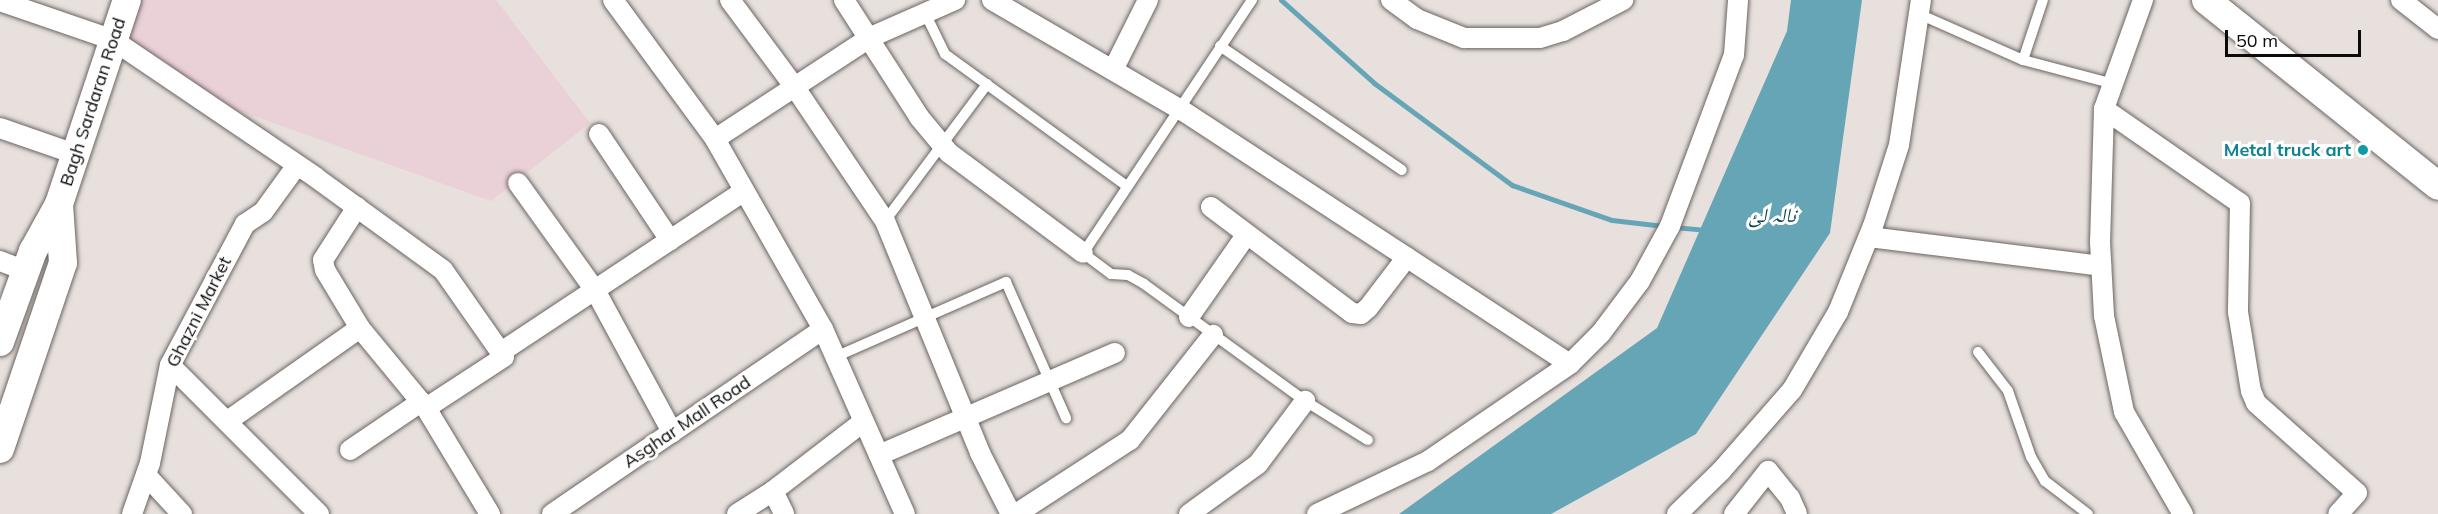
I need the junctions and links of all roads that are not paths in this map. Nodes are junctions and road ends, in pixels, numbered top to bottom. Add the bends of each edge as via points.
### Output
1 (127, 0) edge
2 (613, 0) edge
3 (730, 0) edge
4 (844, 0) edge
5 (955, 0) edge
6 (1148, 0) edge
7 (1252, 0) edge
8 (1391, 0) edge
9 (1623, 0) edge
10 (1738, 0) edge
11 (2043, 0) edge
12 (2143, 0) edge
13 (2206, 0) edge
14 (2401, 0) edge
15 (0, 1) edge
16 (1002, 2) edge
17 (1920, 7) edge
18 (925, 13) junction
19 (2438, 29) edge
20 (871, 37) junction
21 (113, 40) junction
22 (1220, 46) junction
23 (2023, 60) junction
24 (1113, 70) junction
25 (987, 84) junction
26 (2114, 84) junction
27 (796, 89) junction
28 (1178, 108) junction
29 (2104, 109) junction
30 (0, 128) edge
31 (599, 134) dead end
32 (714, 139) junction
33 (942, 145) junction
34 (75, 154) junction
35 (297, 165) junction
36 (1402, 170) dead end
37 (518, 183) dead end
38 (1127, 186) junction
39 (2438, 186) edge
40 (744, 191) junction
41 (59, 204) junction
42 (357, 207) junction
43 (1211, 207) dead end
44 (885, 221) junction
45 (1247, 234) junction
46 (1869, 237) junction
47 (670, 240) junction
48 (1083, 253) junction
49 (1407, 256) junction
50 (13, 266) edge
51 (2101, 266) junction
52 (595, 290) junction
53 (1189, 317) junction
54 (926, 320) junction
55 (360, 328) junction
56 (823, 330) junction
57 (1213, 334) junction
58 (0, 342) edge
59 (501, 352) junction
60 (1978, 352) dead end
61 (1115, 353) dead end
62 (835, 357) junction
63 (1570, 364) junction
64 (170, 365) junction
65 (11, 381) edge
66 (1050, 382) junction
67 (1305, 401) junction
68 (423, 405) junction
69 (1066, 418) dead end
70 (229, 420) junction
71 (966, 420) junction
72 (863, 422) junction
73 (672, 432) junction
74 (1368, 440) dead end
75 (0, 449) edge
76 (350, 450) dead end
77 (879, 455) junction
78 (146, 475) junction
79 (774, 491) junction
80 (132, 514) edge
81 (182, 514) edge
82 (319, 514) edge
83 (490, 514) edge
84 (552, 514) edge
85 (737, 514) edge
86 (784, 514) edge
87 (905, 514) edge
88 (1011, 514) edge
89 (1016, 514) edge
90 (1189, 514) edge
91 (1317, 514) edge
92 (1677, 514) edge
93 (1734, 514) edge
94 (1797, 514) edge
95 (2088, 514) edge
96 (2183, 514) edge
97 (2338, 514) edge

1 - 21 main road, Bagh Sardaran Road
2 - 32 street
3 - 27 street
4 - 20 street
5 - 18 street
6 - 24 street
7 - 22 lane
8 - 9 street via 1417,20 1464,38 1540,38 1563,32
10 - 63 street via 1734,55 1670,226 1640,281 1601,333
11 - 23 lane
12 - 26 street
13 - 39 main road
14 - 19 street
15 - 21 street
16 - 24 street
17 - 23 lane
17 - 46 street via 1899,145
18 - 20 street
18 - 25 lane via 945,54
20 - 27 street
20 - 33 street via 919,117
21 - 34 main road, Bagh Sardaran Road
21 - 35 street
22 - 28 lane
22 - 36 lane
23 - 26 lane
24 - 28 street
25 - 33 lane
25 - 38 lane
26 - 29 street
27 - 32 street
27 - 44 street
28 - 38 lane
28 - 49 street
29 - 51 street
29 - 97 street via 2240,203 2238,312 2251,391 2256,403 2357,493
30 - 34 street
31 - 47 street
32 - 40 street
33 - 44 lane
33 - 48 street
34 - 41 main road, Bagh Sardaran Road
35 - 42 street
35 - 64 street, Ghazni Market via 263,212 245,224
37 - 52 street
38 - 48 lane
40 - 47 street
40 - 56 street
41 - 50 main road, Bagh Sardaran Road
41 - 65 main road, Bagh Sardaran Road via 63,263
42 - 55 street via 323,260 329,279
42 - 59 street via 443,270
43 - 45 street
44 - 54 street
45 - 49 street via 1352,313 1361,314 1368,308
45 - 53 street
46 - 51 street
46 - 92 street via 1838,312 1792,390 1721,471
47 - 52 street
48 - 53 lane via 1111,274 1136,279
49 - 63 street
50 - 58 main road, Bagh Sardaran Road
51 - 96 street via 2104,316 2124,412
52 - 59 street
52 - 73 street
53 - 57 lane
54 - 62 lane
54 - 66 lane via 1006,282
54 - 71 street
55 - 68 street
55 - 70 street
56 - 62 street
56 - 73 street, Asghar Mall Road
57 - 67 lane
57 - 89 street via 1130,440
59 - 68 street via 502,360
60 - 95 lane via 2008,391 2031,457 2045,481
61 - 66 street
62 - 72 street
63 - 91 street via 1428,461
64 - 70 street
64 - 78 street, Ghazni Market
65 - 75 main road, Bagh Sardaran Road
66 - 69 lane
66 - 71 street
67 - 74 lane
67 - 90 street via 1257,464
68 - 76 street
68 - 83 street
70 - 82 street
71 - 77 street
71 - 88 street
72 - 77 street
72 - 79 street
73 - 84 street, Asghar Mall Road
77 - 87 street
78 - 80 street, Ghazni Market
78 - 81 street
79 - 85 street
79 - 86 street
93 - 94 street via 1768,471 1790,498

